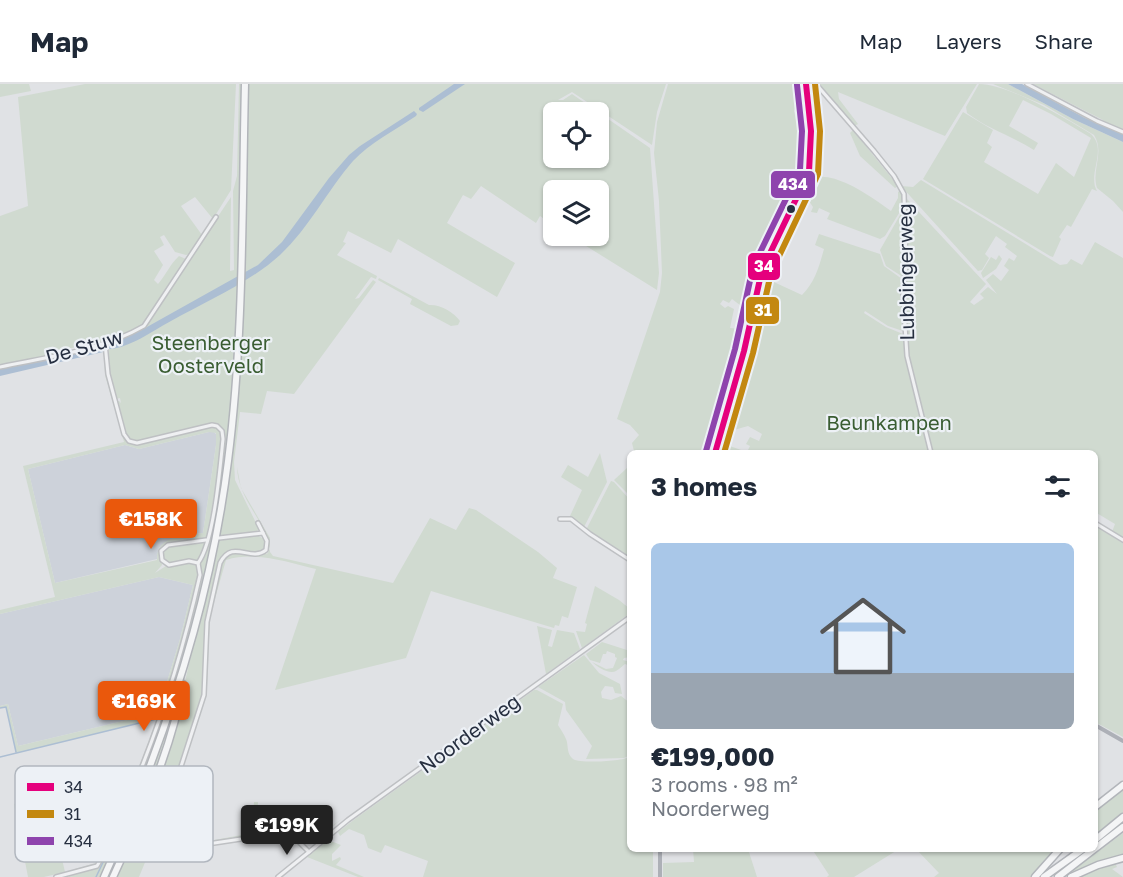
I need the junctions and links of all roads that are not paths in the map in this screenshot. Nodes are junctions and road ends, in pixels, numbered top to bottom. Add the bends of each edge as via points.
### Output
1 (245, 84) edge
2 (806, 84) edge
3 (816, 84) edge
4 (1027, 84) edge
5 (1123, 132) edge
6 (785, 209) dead end
7 (791, 212) junction
8 (216, 217) dead end
9 (105, 343) junction
10 (0, 368) edge
11 (716, 450) edge
12 (930, 450) edge
13 (560, 519) dead end
14 (258, 523) dead end
15 (1098, 525) edge
16 (262, 533) junction
17 (219, 538) dead end
18 (206, 540) dead end
19 (1123, 540) edge
20 (627, 558) edge
21 (198, 563) junction
22 (627, 619) edge
23 (186, 665) junction
24 (1098, 727) edge
25 (1123, 741) edge
26 (142, 766) edge
27 (151, 766) edge
28 (161, 766) edge
29 (181, 766) edge
30 (1123, 784) edge
31 (1098, 805) edge
32 (1123, 817) edge
33 (1123, 827) edge
34 (1098, 838) edge
35 (213, 844) edge
36 (1098, 846) edge
37 (309, 852) junction
38 (660, 852) edge
39 (1057, 852) edge
40 (1079, 852) edge
41 (1090, 852) edge
42 (1123, 858) edge
43 (99, 862) edge
44 (111, 862) edge
45 (120, 862) edge
46 (56, 877) edge
47 (104, 877) edge
48 (113, 877) edge
49 (278, 877) edge
50 (660, 877) edge
51 (1035, 877) edge
52 (1044, 877) edge
53 (1058, 877) edge
54 (1071, 877) edge

1 - 23 highway via 236,380 227,471 211,563
2 - 7 main road via 811,160 806,182
3 - 12 street, Lubbingerweg via 874,151 904,194 907,356
4 - 5 street
6 - 7 street
7 - 11 main road via 762,270
8 - 9 street, De Stuw via 145,325
9 - 10 street, De Stuw
9 - 21 street via 109,377 127,440 137,443 212,425 222,432 211,524 205,555
13 - 20 street via 571,519
14 - 16 street
15 - 19 street
16 - 17 street
16 - 29 street via 268,544 264,552 231,551 220,563 206,624 204,695
18 - 21 street via 168,545 161,551 162,560 169,565
21 - 26 street via 200,575 176,669
22 - 37 street, Noorderweg
23 - 27 highway
23 - 28 highway
24 - 25 main road
30 - 31 highway
32 - 34 highway
33 - 36 highway
35 - 37 street via 281,833 295,838
37 - 49 street, Noorderweg
38 - 50 main road
39 - 51 highway
40 - 52 highway
41 - 53 highway
42 - 54 highway
43 - 46 street via 97,866
44 - 47 highway
45 - 48 highway

